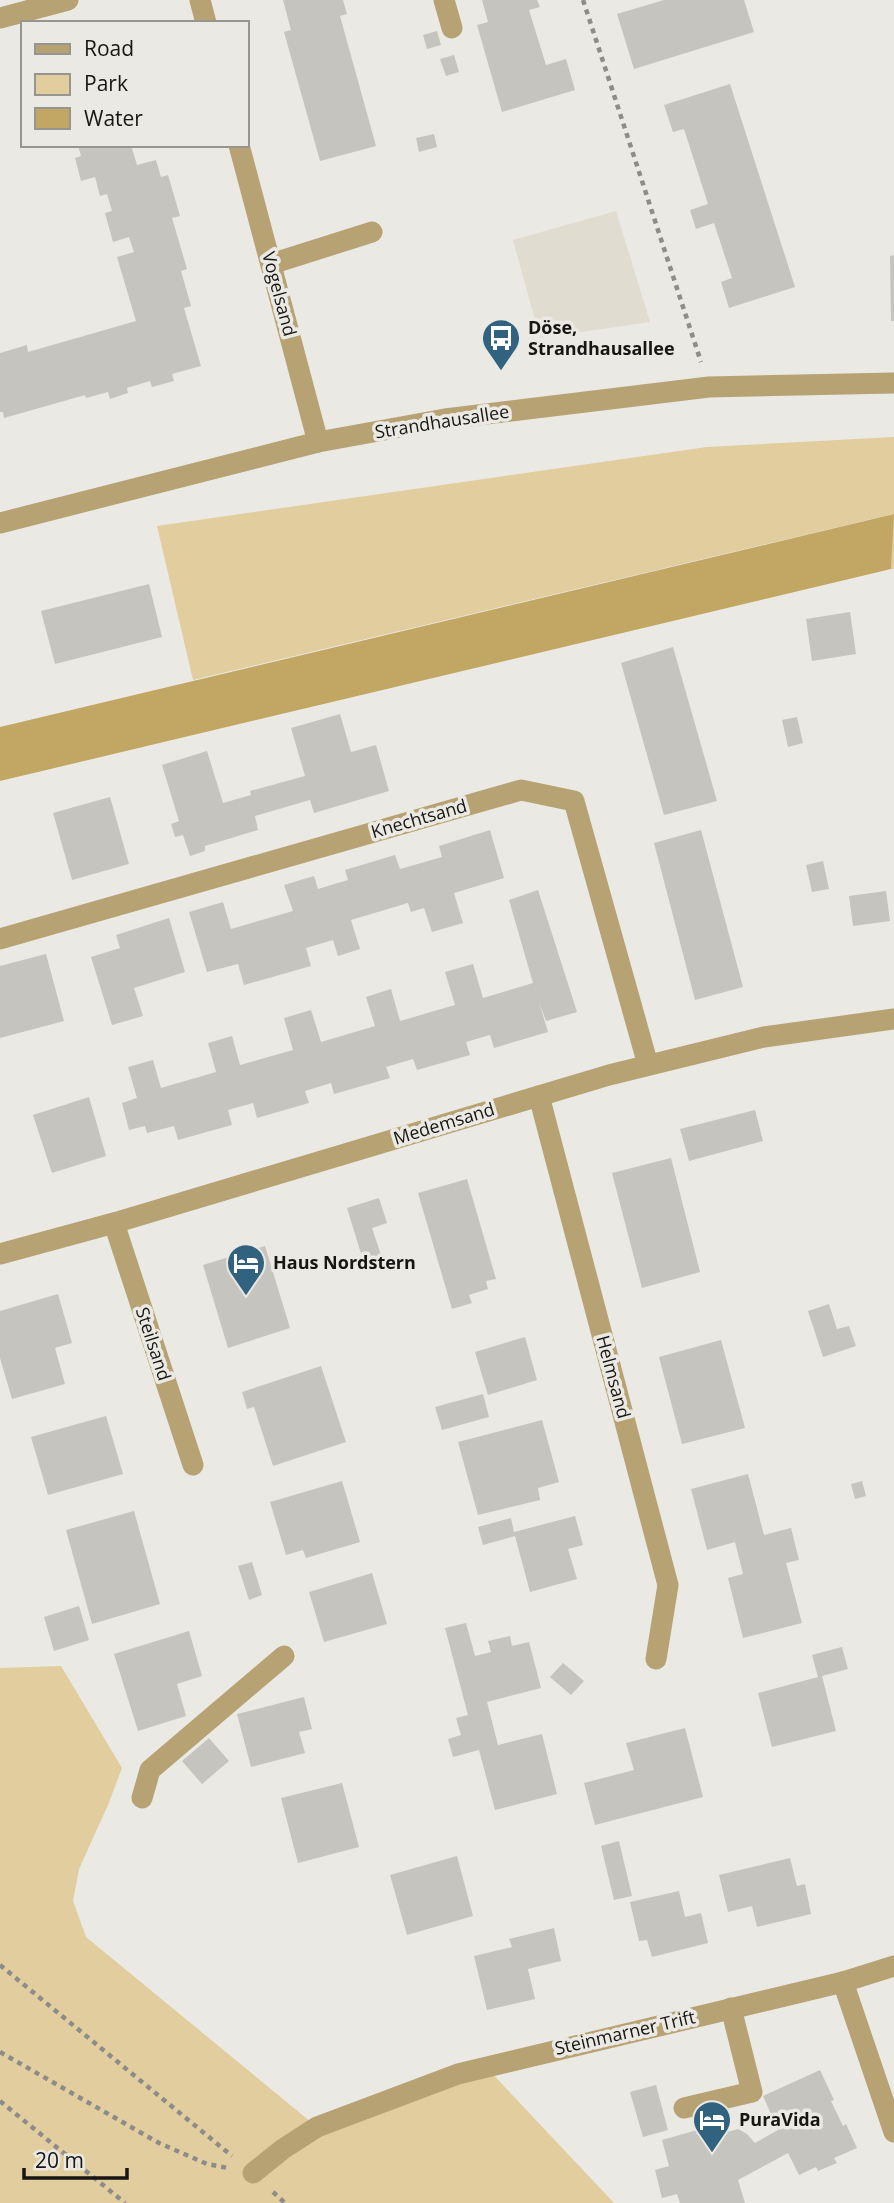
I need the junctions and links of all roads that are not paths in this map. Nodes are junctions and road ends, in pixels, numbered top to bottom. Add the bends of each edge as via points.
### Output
1 (68, 0) edge
2 (200, 0) edge
3 (444, 0) edge
4 (0, 18) edge
5 (205, 21) edge
6 (452, 28) dead end
7 (240, 147) edge
8 (372, 232) dead end
9 (271, 264) junction
10 (894, 383) edge
11 (318, 442) junction
12 (0, 523) edge
13 (0, 939) edge
14 (894, 1019) edge
15 (648, 1065) junction
16 (539, 1096) junction
17 (114, 1223) junction
18 (0, 1254) edge
19 (193, 1465) dead end
20 (284, 1656) dead end
21 (656, 1659) dead end
22 (142, 1798) dead end
23 (894, 1966) edge
24 (843, 1982) junction
25 (731, 2008) junction
26 (684, 2108) dead end
27 (894, 2133) edge
28 (253, 2173) road end

1 - 4 street
2 - 5 street
3 - 6 street
7 - 9 street, Vogelsand
8 - 9 street
9 - 11 street, Vogelsand
10 - 11 street, Strandhausallee via 709,387 445,419
11 - 12 street, Strandhausallee
13 - 15 street, Knechtsand via 521,790 574,801
14 - 15 street, Medemsand via 764,1037
15 - 16 street, Medemsand
16 - 17 street, Medemsand
16 - 21 street, Helmsand via 668,1586
17 - 18 street, Medemsand
17 - 19 street, Steilsand
20 - 22 street via 150,1770
23 - 24 street, Steinmarner Trift
24 - 25 street, Steinmarner Trift
24 - 27 street
25 - 26 street via 752,2092
25 - 28 street, Steinmarner Trift via 472,2070 317,2127

